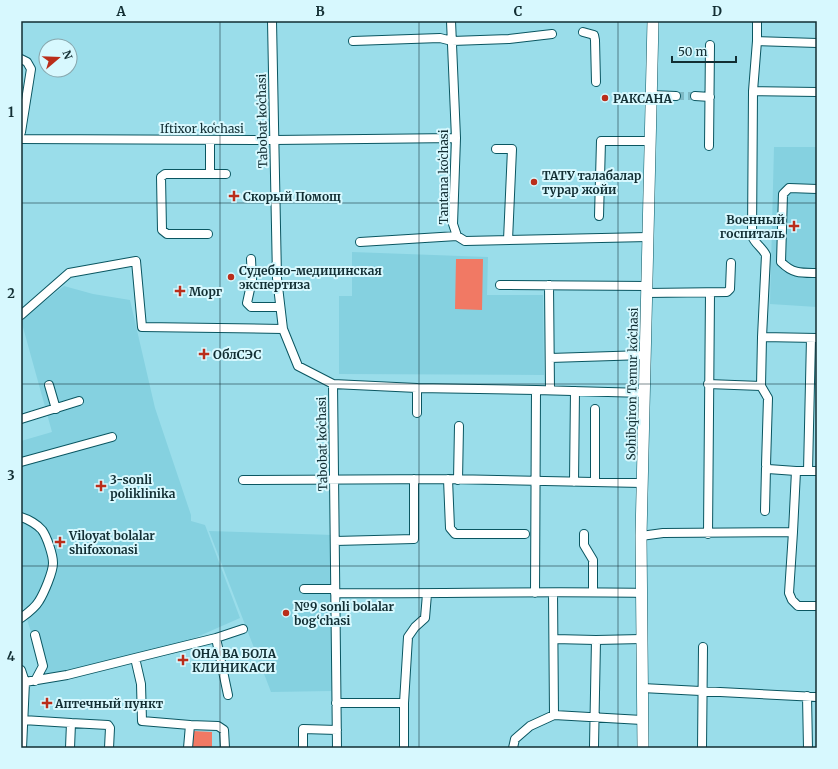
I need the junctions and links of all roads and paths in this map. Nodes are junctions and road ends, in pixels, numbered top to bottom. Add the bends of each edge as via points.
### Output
1 (272, 21) edge
2 (451, 21) edge
3 (653, 21) edge
4 (757, 21) edge
5 (583, 32) dead end
6 (552, 34) dead end
7 (353, 41) dead end
8 (452, 41) junction
9 (757, 41) junction
10 (817, 43) edge
11 (710, 45) dead end
12 (21, 58) edge
13 (596, 82) dead end
14 (753, 91) junction
15 (817, 92) edge
16 (651, 95) junction
17 (676, 96) tunnel mouth
18 (695, 96) tunnel mouth
19 (710, 97) junction
20 (21, 132) edge
21 (456, 138) junction
22 (21, 140) edge
23 (210, 140) junction
24 (274, 140) junction
25 (650, 141) junction
26 (709, 146) dead end
27 (496, 149) dead end
28 (210, 174) junction
29 (226, 174) dead end
30 (817, 189) edge
31 (599, 216) dead end
32 (208, 234) dead end
33 (457, 236) junction
34 (648, 237) junction
35 (508, 240) junction
36 (360, 242) dead end
37 (251, 259) dead end
38 (732, 263) dead end
39 (817, 273) edge
40 (500, 285) dead end
41 (549, 285) junction
42 (647, 289) junction
43 (710, 293) junction
44 (280, 307) junction
45 (21, 315) edge
46 (283, 329) junction
47 (762, 337) junction
48 (814, 338) edge
49 (645, 355) junction
50 (550, 358) junction
51 (333, 384) junction
52 (708, 384) junction
53 (49, 385) dead end
54 (761, 386) junction
55 (417, 388) junction
56 (536, 390) junction
57 (550, 390) junction
58 (575, 391) junction
59 (644, 393) junction
60 (79, 401) dead end
61 (56, 408) junction
62 (595, 409) dead end
63 (417, 413) dead end
64 (21, 419) edge
65 (459, 426) dead end
66 (112, 437) dead end
67 (21, 462) edge
68 (766, 468) junction
69 (796, 471) junction
70 (808, 471) junction
71 (817, 471) edge
72 (334, 479) junction
73 (414, 479) junction
74 (243, 480) dead end
75 (448, 480) junction
76 (458, 480) junction
77 (535, 481) junction
78 (574, 482) junction
79 (595, 482) junction
80 (642, 483) junction
81 (765, 511) dead end
82 (21, 518) edge
83 (793, 532) junction
84 (525, 534) dead end
85 (584, 534) dead end
86 (708, 534) junction
87 (641, 536) junction
88 (334, 541) junction
89 (304, 589) dead end
90 (335, 591) junction
91 (553, 592) junction
92 (593, 592) junction
93 (535, 593) junction
94 (427, 594) junction
95 (642, 594) junction
96 (817, 606) edge
97 (21, 618) edge
98 (243, 629) dead end
99 (35, 635) dead end
100 (216, 638) junction
101 (554, 639) junction
102 (642, 639) junction
103 (596, 640) junction
104 (703, 647) dead end
105 (134, 658) junction
106 (21, 670) edge
107 (35, 681) junction
108 (25, 682) junction
109 (642, 688) junction
110 (702, 691) junction
111 (228, 694) dead end
112 (807, 696) junction
113 (817, 697) edge
114 (336, 702) junction
115 (404, 703) junction
116 (554, 715) junction
117 (594, 718) junction
118 (23, 720) junction
119 (642, 720) junction
120 (71, 723) junction
121 (190, 725) junction
122 (336, 730) junction
123 (594, 746) dead end
124 (22, 748) edge
125 (70, 748) edge
126 (109, 748) edge
127 (188, 748) edge
128 (225, 748) edge
129 (303, 748) edge
130 (337, 748) edge
131 (404, 748) edge
132 (513, 748) edge
133 (643, 748) edge
134 (702, 748) edge
135 (808, 748) edge

1 - 24 street, Tabobat koʻchasi
2 - 8 street, Tantana koʻchasi
3 - 16 main road, Sohibqiron Temur koʻchasi
4 - 9 street
5 - 13 street via 594,35
6 - 8 street
7 - 8 street via 440,38
8 - 21 street, Tantana koʻchasi
9 - 10 street
9 - 14 street
11 - 19 street
12 - 20 street via 31,68
14 - 15 street
14 - 47 street via 752,236 766,255
16 - 17 street
16 - 25 main road, Sohibqiron Temur koʻchasi
18 - 19 street
19 - 26 street
21 - 24 street, Iftixor koʻchasi
21 - 33 street, Tantana koʻchasi via 453,224
22 - 23 street, Iftixor koʻchasi
23 - 24 street, Iftixor koʻchasi
23 - 28 street
24 - 44 street, Tabobat koʻchasi
25 - 31 street via 601,141
25 - 34 main road, Sohibqiron Temur koʻchasi
27 - 35 street via 512,149
28 - 29 street
28 - 32 street via 165,174 161,177 162,230 167,234
30 - 39 street via 789,188 783,194 781,262 799,273
33 - 35 street, Tantana koʻchasi via 465,241
33 - 36 street
34 - 35 street, Tantana koʻchasi
34 - 42 main road, Sohibqiron Temur koʻchasi
37 - 44 street via 252,280 247,303 250,307
38 - 43 street via 730,289 727,292
40 - 41 street
41 - 42 street
41 - 50 street
42 - 43 street
42 - 49 main road, Sohibqiron Temur koʻchasi
43 - 52 street
44 - 46 street, Tabobat koʻchasi
45 - 46 street via 70,273 136,261 142,327
46 - 51 street, Tabobat koʻchasi via 298,366
47 - 48 street
47 - 54 street
48 - 70 street
49 - 50 street
49 - 59 main road, Sohibqiron Temur koʻchasi
50 - 57 street
51 - 55 street
51 - 72 street, Tabobat koʻchasi
52 - 54 street
52 - 86 street
53 - 61 street
54 - 68 street via 768,398
55 - 56 street
55 - 63 street
56 - 57 street
56 - 77 street
57 - 58 street
58 - 59 street
58 - 78 street
59 - 80 main road, Sohibqiron Temur koʻchasi
60 - 61 street
61 - 64 street
62 - 79 street
65 - 76 street
66 - 67 street
68 - 69 street
68 - 81 street
69 - 70 street
69 - 83 street
70 - 71 street
72 - 73 street
72 - 74 street
72 - 88 street, Tabobat koʻchasi
73 - 75 street
73 - 88 street via 414,539
75 - 76 street
75 - 84 street via 450,528 455,534
76 - 77 street
77 - 78 street
77 - 93 street
78 - 79 street
79 - 80 street
80 - 87 main road, Sohibqiron Temur koʻchasi
82 - 97 street via 27,519 42,530 53,563 39,601
83 - 86 street
83 - 96 street via 789,593 798,606
85 - 92 street via 584,545 593,560
86 - 87 street via 663,533
87 - 95 main road, Sohibqiron Temur koʻchasi
88 - 90 street, Tabobat koʻchasi
89 - 90 street
90 - 94 street
90 - 114 street, Tabobat koʻchasi
91 - 92 street
91 - 93 street
91 - 101 street
92 - 95 street
93 - 94 street
94 - 115 street via 425,618 408,637
95 - 102 main road, Sohibqiron Temur koʻchasi
98 - 100 street
99 - 107 street via 43,666
100 - 105 street
100 - 111 street
101 - 103 street
101 - 116 street
102 - 103 street
102 - 109 main road, Sohibqiron Temur koʻchasi
103 - 117 street
104 - 110 street
105 - 107 street
105 - 121 street via 141,684 142,721
106 - 108 street
107 - 108 street
108 - 118 street
109 - 110 street
109 - 119 main road, Sohibqiron Temur koʻchasi
110 - 112 street
110 - 134 street
112 - 113 street
112 - 135 street
114 - 115 street
114 - 122 street, Tabobat koʻchasi
115 - 131 street
116 - 117 street
116 - 132 street via 530,726 515,739
117 - 119 street
117 - 123 street
118 - 120 street
118 - 124 street
119 - 133 main road, Sohibqiron Temur koʻchasi
120 - 125 street
120 - 126 street via 108,725
121 - 127 street
121 - 128 street via 218,726 224,730
122 - 129 street via 303,729
122 - 130 street, Tabobat koʻchasi

